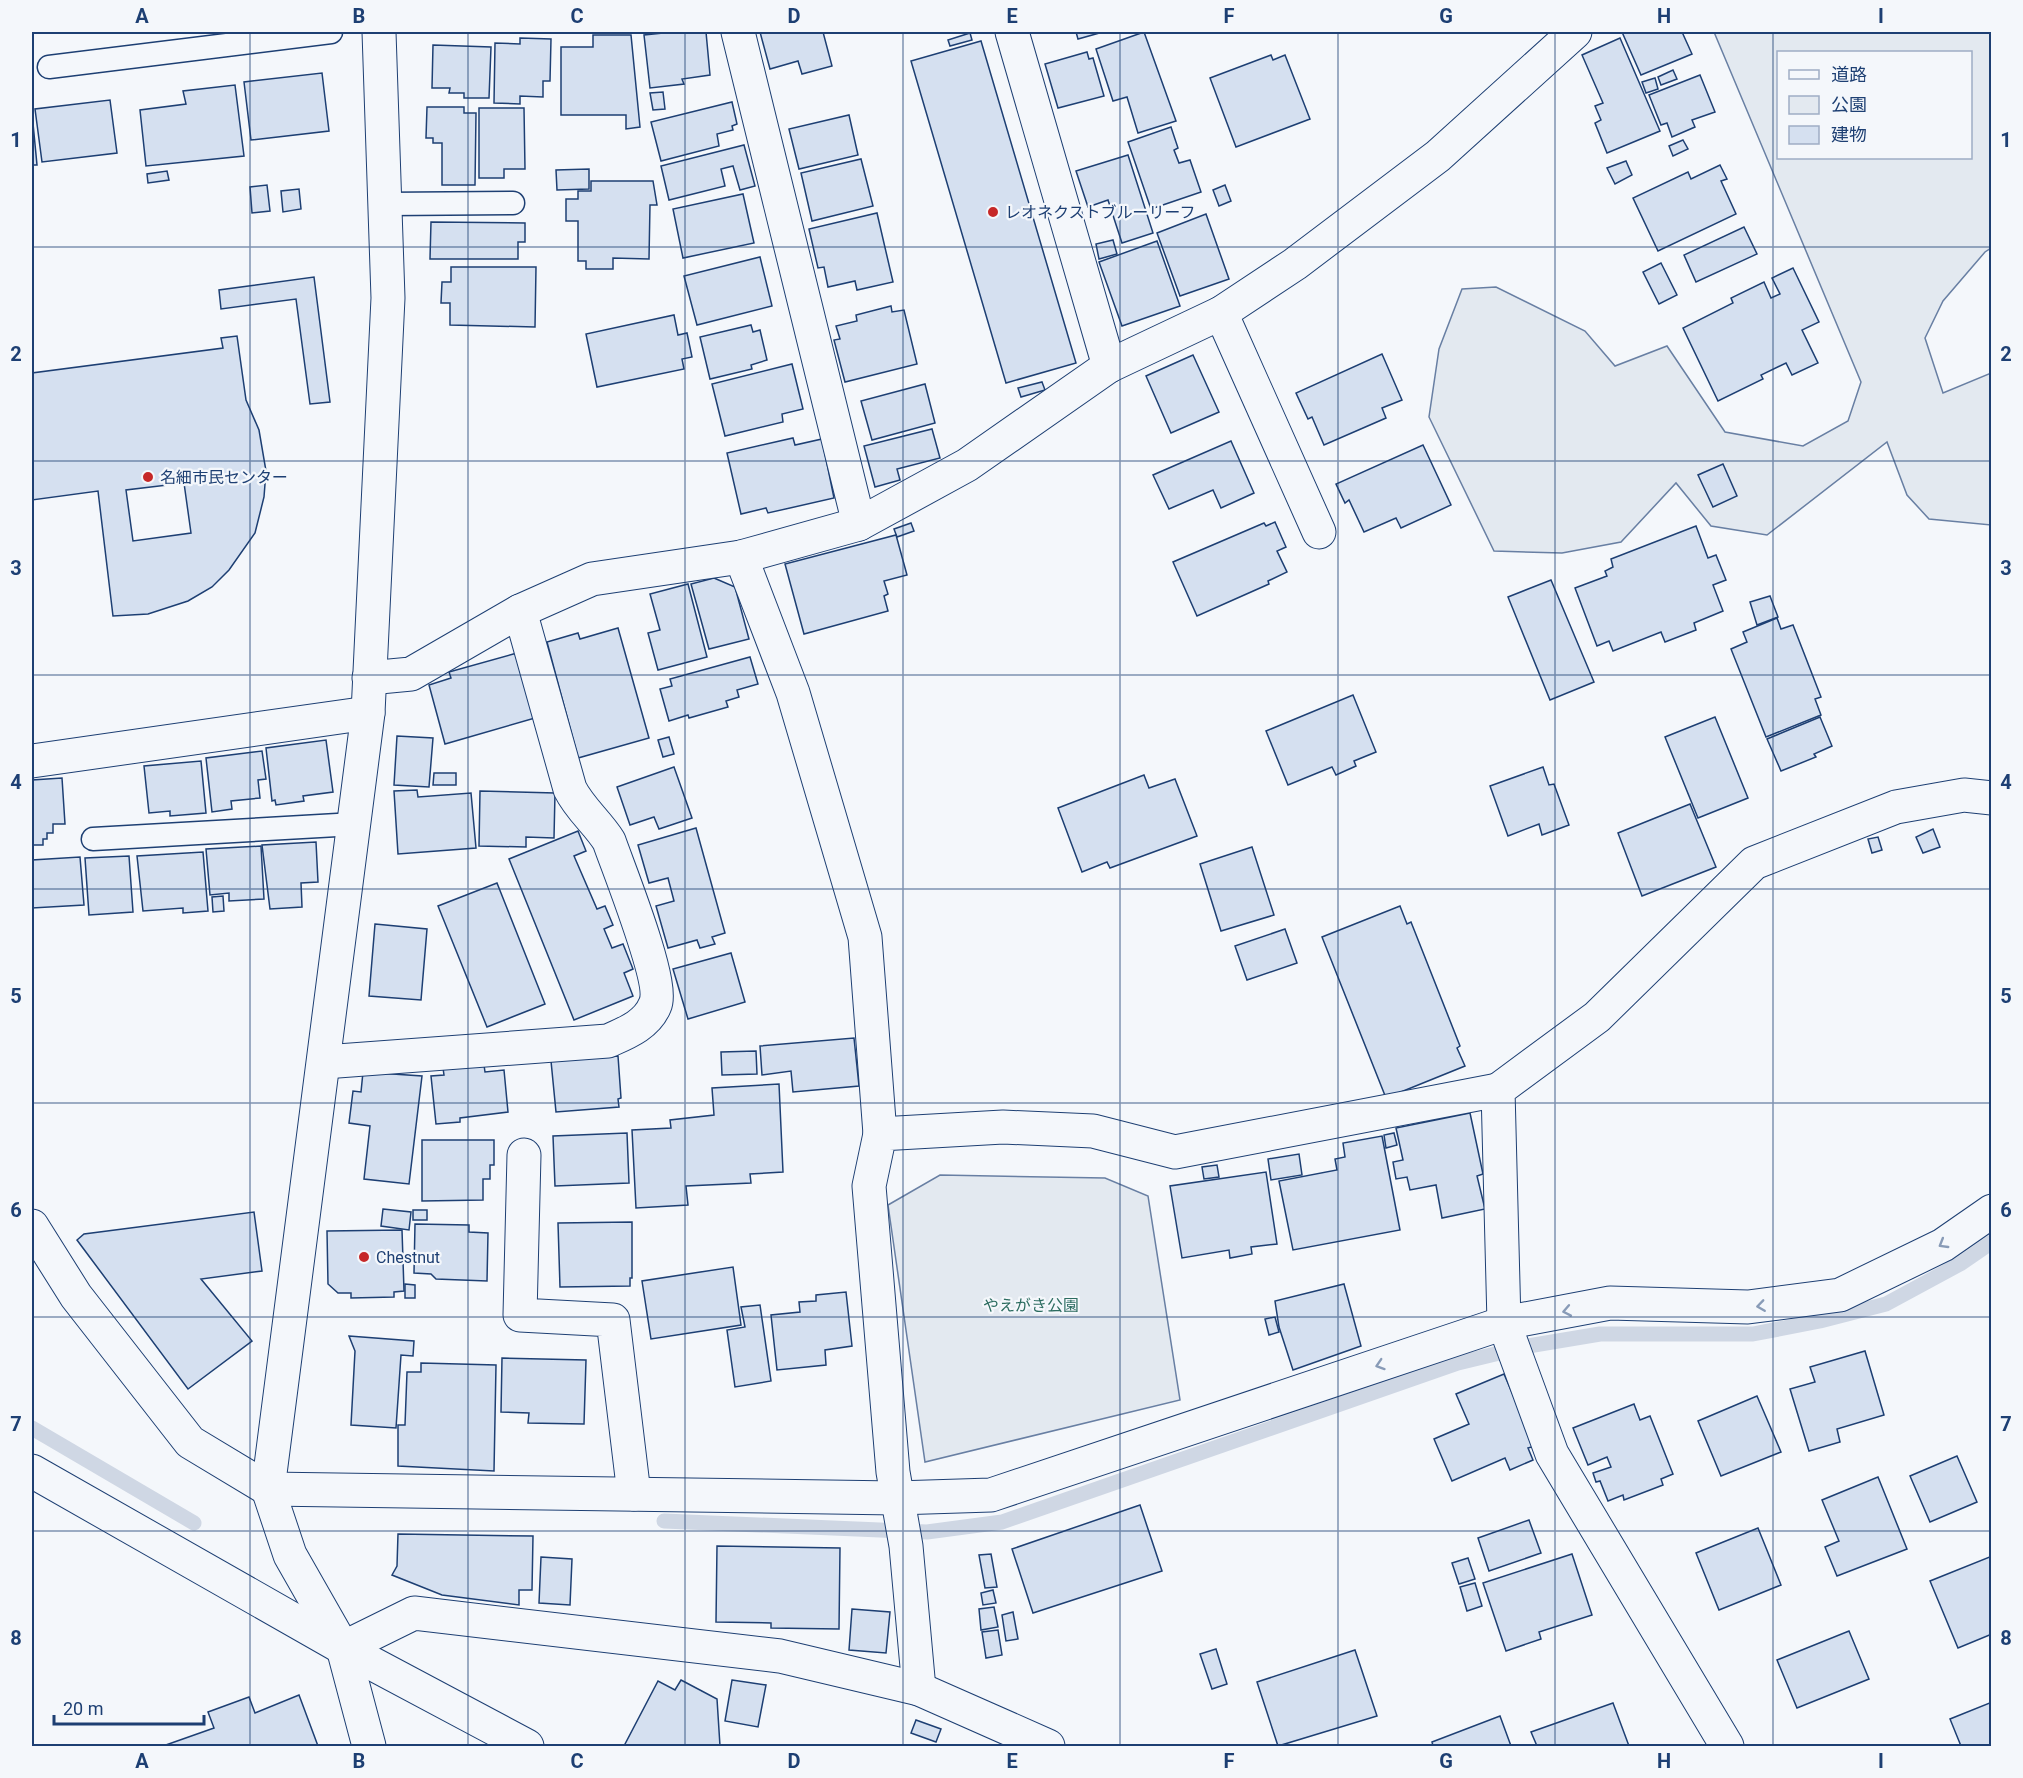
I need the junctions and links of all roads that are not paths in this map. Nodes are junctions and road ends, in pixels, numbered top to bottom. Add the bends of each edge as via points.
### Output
1 (331, 32) edge
2 (379, 32) edge
3 (738, 32) edge
4 (1012, 32) edge
5 (1575, 32) edge
6 (49, 67) dead end
7 (513, 203) dead end
8 (386, 204) junction
9 (1221, 313) junction
10 (1109, 366) junction
11 (859, 524) junction
12 (1319, 532) dead end
13 (741, 557) junction
14 (520, 611) junction
15 (369, 678) junction
16 (368, 713) junction
17 (32, 761) edge
18 (1992, 798) edge
19 (355, 824) junction
20 (93, 839) dead end
21 (324, 1062) junction
22 (1498, 1090) junction
23 (880, 1134) junction
24 (524, 1155) dead end
25 (1992, 1211) edge
26 (32, 1226) edge
27 (1504, 1323) junction
28 (32, 1471) edge
29 (268, 1489) junction
30 (634, 1494) junction
31 (901, 1520) junction
32 (343, 1648) junction
33 (919, 1689) junction
34 (369, 1746) edge
35 (528, 1746) edge
36 (1048, 1746) edge
37 (1727, 1746) edge

1 - 6 lane
2 - 8 street
3 - 11 street
4 - 10 street
5 - 9 street via 1438,156 1295,264
7 - 8 lane
8 - 15 street via 388,298
9 - 10 street
9 - 12 street
10 - 11 street via 967,465
11 - 13 street
13 - 14 street via 592,579
13 - 23 street via 793,693 866,937
14 - 15 street via 411,674
14 - 21 street via 570,789 609,841 654,973 657,1002 650,1016 608,1041
15 - 16 street
16 - 17 street
16 - 19 street
18 - 22 street via 1964,795 1896,807 1754,863 1597,1017
19 - 20 lane
19 - 21 street
21 - 29 street
22 - 23 street via 1175,1152 1093,1131 1003,1127
22 - 27 street
23 - 31 street via 869,1186
24 - 30 street via 520,1315 613,1320
25 -> 27 street via 1943,1245 1840,1295 1748,1307 1610,1303
26 - 29 street via 76,1296 190,1442
27 -> 31 street via 991,1495
27 - 37 street via 1552,1454
28 - 32 street
29 - 30 street
29 - 32 street via 290,1555
30 - 31 street
31 - 33 street
32 - 33 street via 414,1613 780,1656
32 - 34 street
32 - 35 street
33 - 36 street

